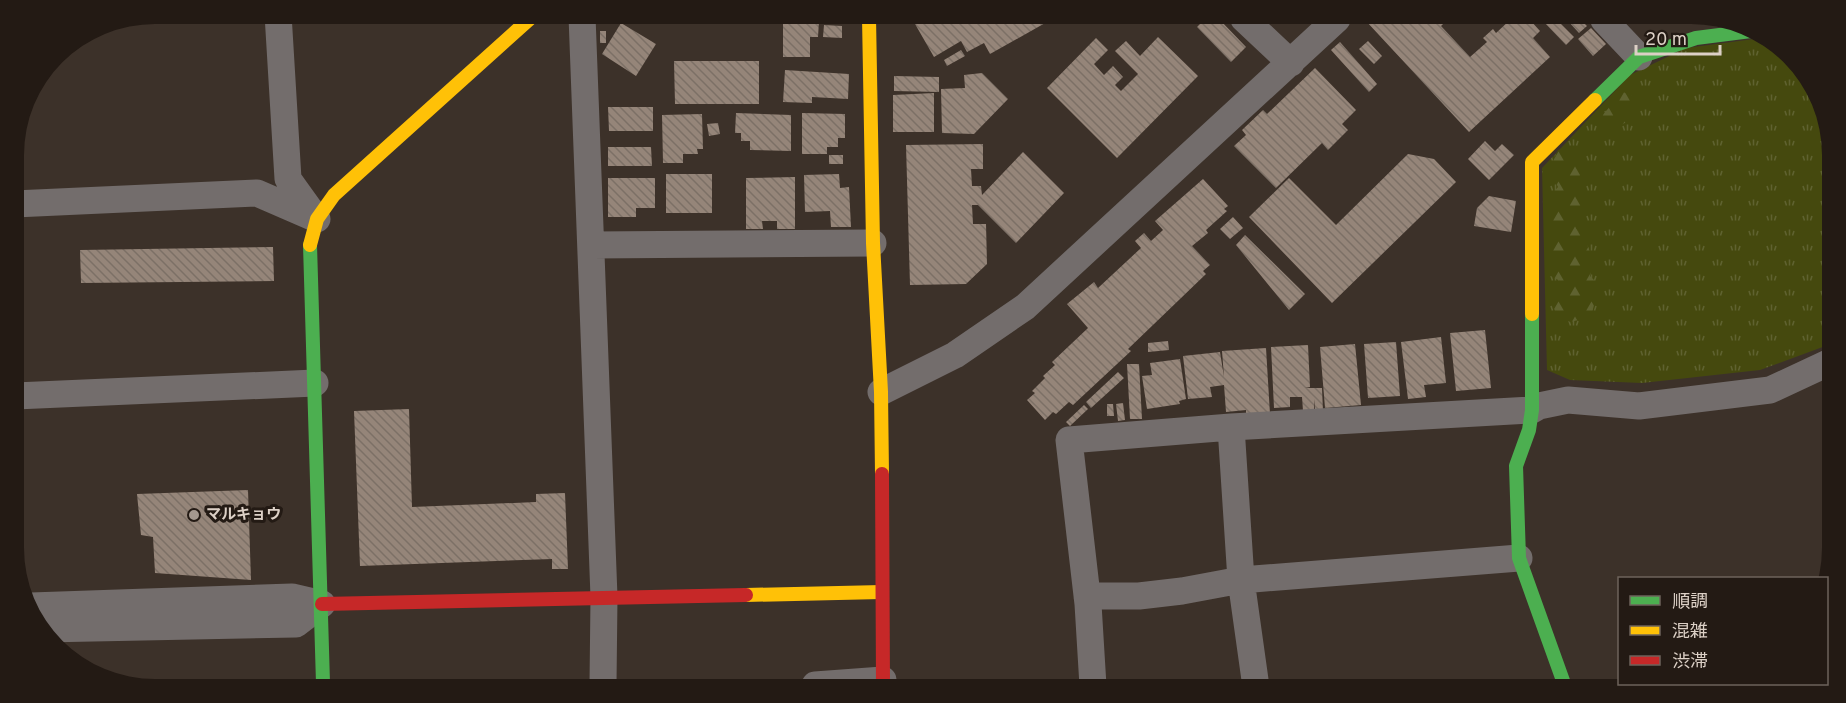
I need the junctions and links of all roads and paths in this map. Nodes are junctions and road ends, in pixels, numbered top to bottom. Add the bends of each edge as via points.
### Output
1 (279, 24) edge
2 (524, 24) edge
3 (582, 24) edge
4 (869, 24) edge
5 (1249, 24) edge
6 (1332, 24) edge
7 (1607, 24) edge
8 (1737, 33) edge
9 (1638, 57) junction
10 (1291, 63) junction
11 (24, 204) edge
12 (317, 219) junction
13 (873, 243) junction
14 (592, 245) junction
15 (1822, 366) edge
16 (315, 383) junction
17 (881, 393) junction
18 (24, 396) edge
19 (1532, 410) junction
20 (1231, 427) junction
21 (1519, 558) junction
22 (1241, 579) junction
23 (882, 592) junction
24 (1086, 596) junction
25 (604, 597) junction
26 (322, 604) junction
27 (38, 606) edge
28 (53, 629) edge
29 (323, 679) edge
30 (603, 679) edge
31 (883, 679) edge
32 (1092, 679) edge
33 (1255, 679) edge
34 (1562, 679) edge

1 - 12 street via 288,179
2 - 12 street via 334,195
3 - 14 street
4 - 13 street
5 - 10 street
6 - 10 street
7 - 9 street
8 - 9 street via 1696,38
9 - 19 street via 1532,162
10 - 17 street via 1025,307 954,355
11 - 12 street via 257,193
12 - 16 street via 310,243
13 - 14 street
13 - 17 street
14 - 25 street
15 - 19 street via 1770,390 1639,406 1568,400
16 - 18 street
16 - 26 street
17 - 23 street
19 - 20 street
19 - 21 street via 1516,466
20 - 22 street
20 - 24 street via 1069,440
21 - 22 street
21 - 34 street
22 - 24 street via 1139,596
22 - 33 street
23 - 25 street
23 - 31 street
24 - 32 street
25 - 26 street
25 - 30 street
26 - 27 street via 292,597
26 - 28 street via 296,624
26 - 29 street

